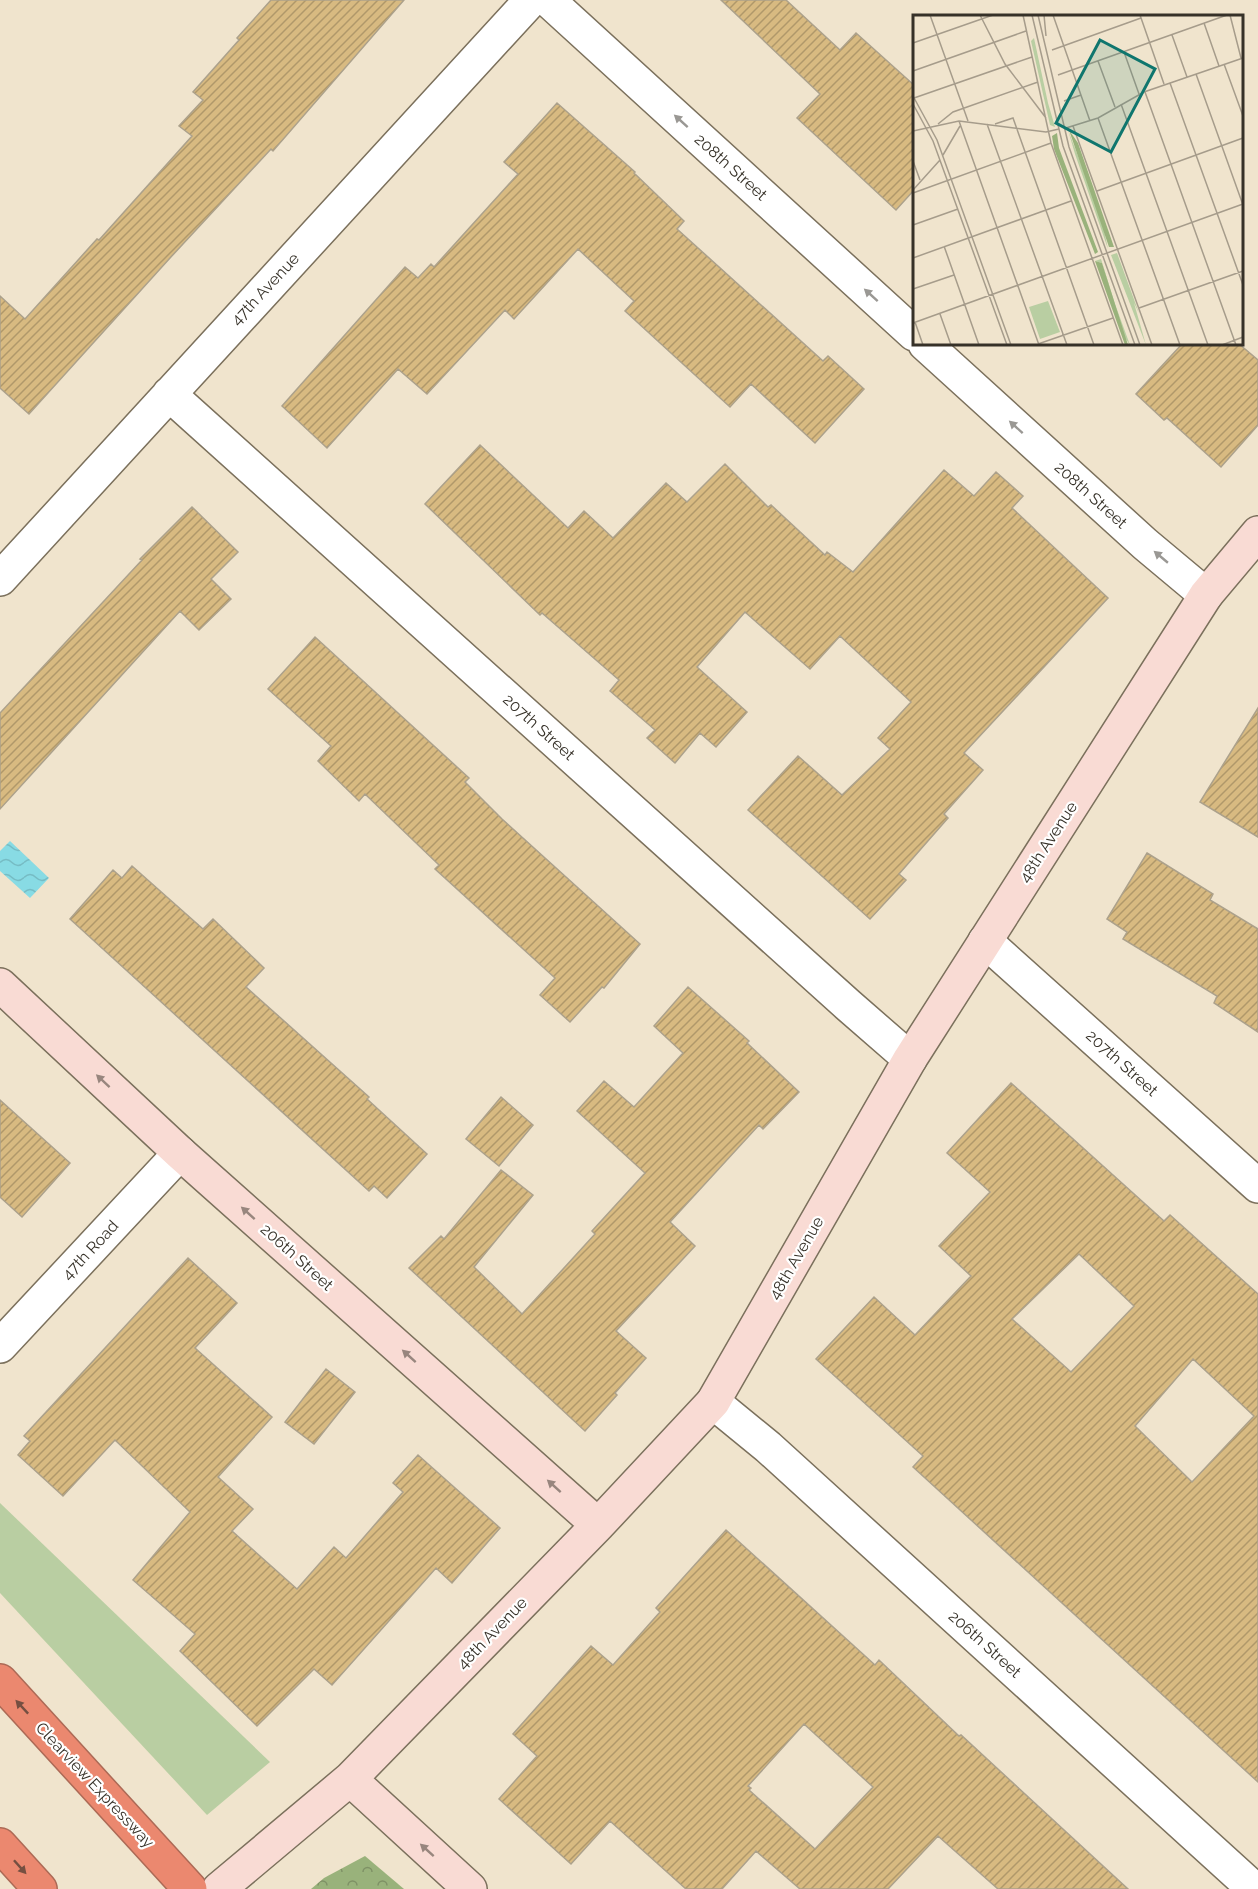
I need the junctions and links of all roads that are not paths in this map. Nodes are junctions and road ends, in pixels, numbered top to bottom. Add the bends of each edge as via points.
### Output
1 (531, 0) edge
2 (548, 0) edge
3 (913, 332) edge
4 (926, 345) edge
5 (169, 394) junction
6 (1258, 533) edge
7 (0, 579) edge
8 (1206, 595) junction
9 (985, 941) junction
10 (0, 985) edge
11 (910, 1059) junction
12 (180, 1153) junction
13 (1258, 1186) edge
14 (0, 1347) edge
15 (713, 1402) junction
16 (598, 1525) junction
17 (0, 1681) edge
18 (350, 1779) junction
19 (0, 1845) edge
20 (40, 1889) edge
21 (190, 1889) edge
22 (219, 1889) edge
23 (470, 1889) edge
24 (1254, 1889) edge

1 - 5 street, 47th Avenue
3 -> 2 street, 208th Street
8 -> 4 street, 208th Street
5 - 7 street, 47th Avenue
5 - 11 street, 207th Street
6 - 8 street, 48th Avenue
8 - 9 street, 48th Avenue
9 - 11 street, 48th Avenue
9 - 13 street, 207th Street
12 -> 10 street, 206th Street
11 - 15 street, 48th Avenue
12 - 14 street, 47th Road
16 -> 12 street, 206th Street
15 - 16 street, 48th Avenue
15 - 24 street, 206th Street via 768,1447
16 - 18 street, 48th Avenue
21 -> 17 highway, Clearview Expressway
18 - 22 street, 48th Avenue
23 -> 18 street
19 -> 20 highway

